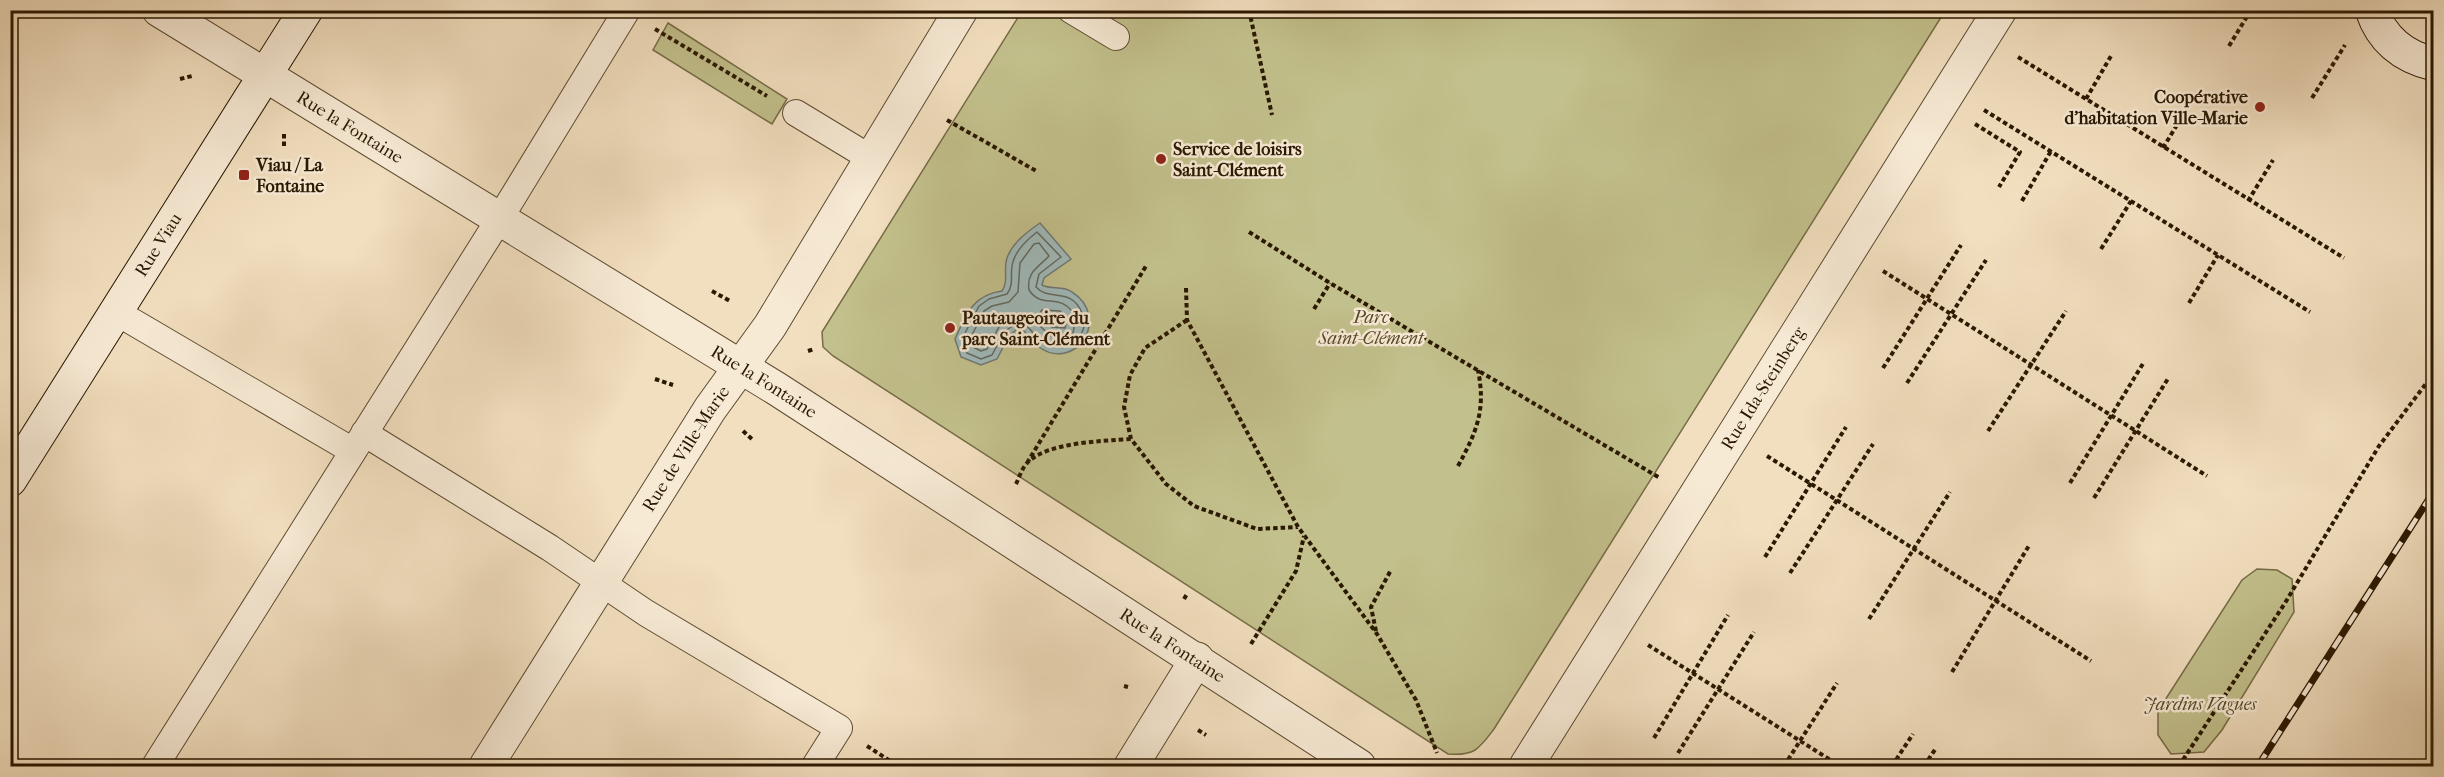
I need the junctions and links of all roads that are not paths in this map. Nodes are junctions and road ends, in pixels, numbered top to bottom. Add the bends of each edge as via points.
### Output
1 (159, 10) edge
2 (306, 10) edge
3 (961, 10) edge
4 (1071, 10) edge
5 (2000, 10) edge
6 (2372, 10) edge
7 (626, 11) edge
8 (1116, 37) dead end
9 (2433, 64) edge
10 (266, 73) junction
11 (796, 113) road end
12 (872, 159) junction
13 (500, 218) junction
14 (116, 312) junction
15 (741, 366) junction
16 (359, 442) junction
17 (10, 480) edge
18 (601, 585) junction
19 (1197, 659) junction
20 (155, 766) edge
21 (486, 766) edge
22 (814, 766) edge
23 (1131, 766) edge
24 (1359, 766) edge
25 (1526, 766) edge

1 - 10 street, Rue la Fontaine
2 - 10 street, Rue Viau
3 - 12 street, Rue de Ville-Marie
4 - 8 lane
5 - 25 street, Rue Ida-Steinberg
6 - 9 street via 2393,45 2415,59
7 - 13 lane
10 - 13 street, Rue la Fontaine
10 - 14 street, Rue Viau
11 - 12 lane
12 - 15 street, Rue de Ville-Marie via 770,326
13 - 15 street, Rue la Fontaine
13 - 16 lane
14 - 16 lane
14 - 17 street, Rue Viau
15 - 18 street, Rue de Ville-Marie
15 - 19 street, Rue la Fontaine
16 - 18 lane via 550,548
16 - 20 lane
18 - 21 street, Rue de Ville-Marie
18 - 22 lane via 839,728
19 - 23 street
19 - 24 street, Rue la Fontaine

